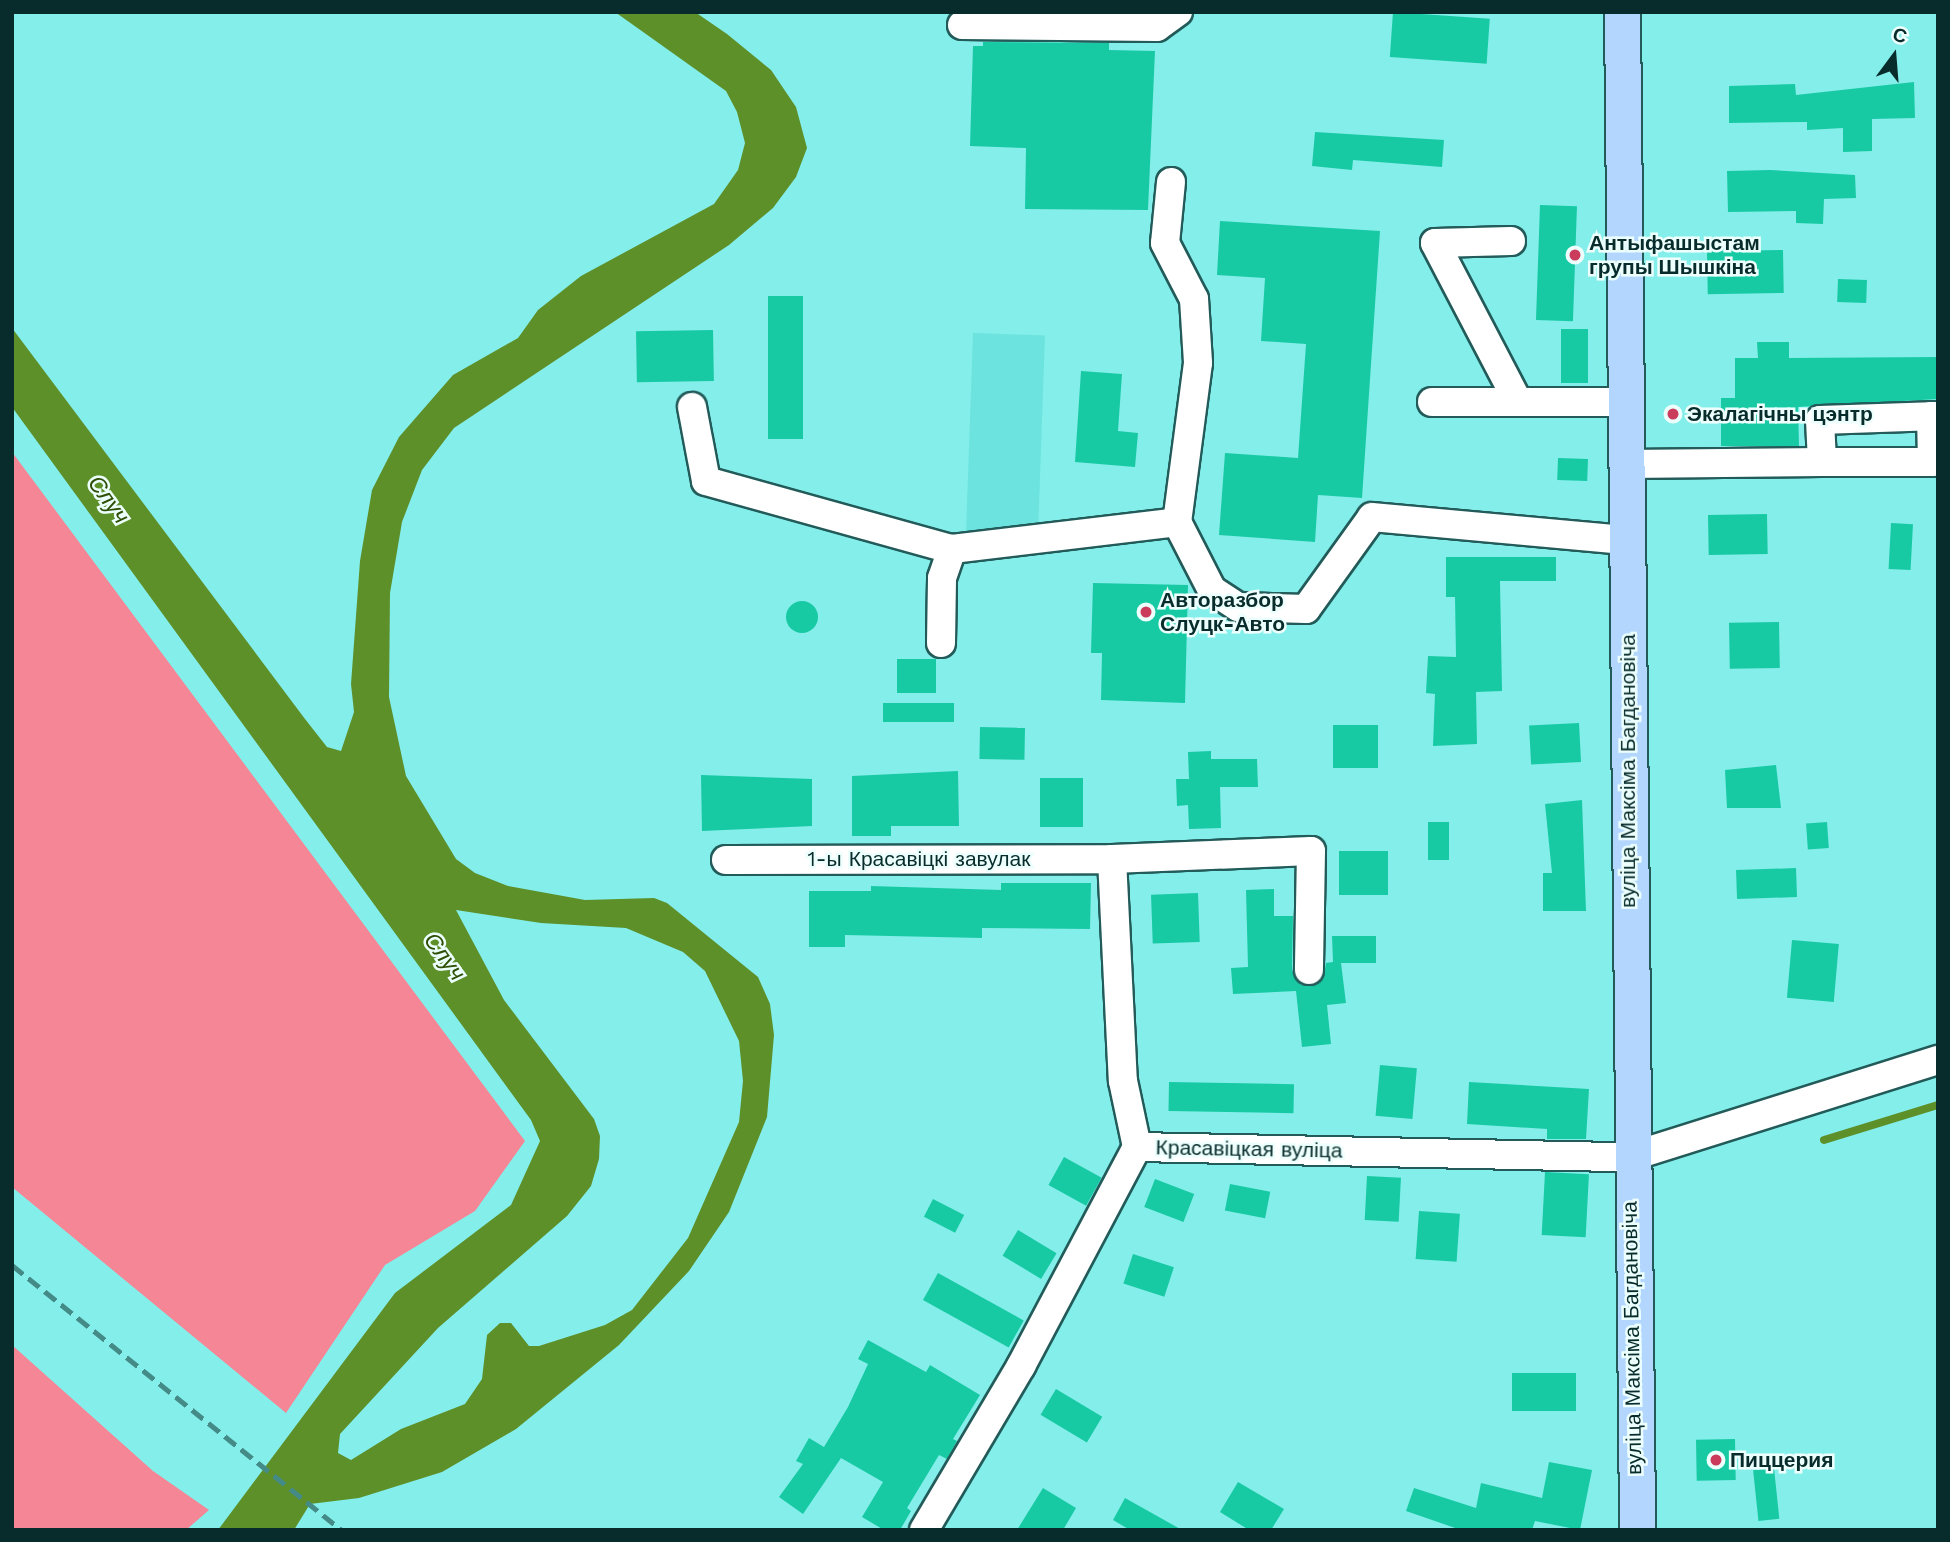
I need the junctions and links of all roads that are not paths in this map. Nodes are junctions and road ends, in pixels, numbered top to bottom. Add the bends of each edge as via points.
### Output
1 (1178, 12) edge
2 (1622, 12) edge
3 (962, 25) dead end
4 (1171, 182) dead end
5 (1511, 241) dead end
6 (1626, 401) junction
7 (1432, 402) dead end
8 (1518, 402) junction
9 (692, 407) dead end
10 (1934, 416) edge
11 (1822, 461) junction
12 (1626, 464) junction
13 (1177, 522) junction
14 (1627, 540) junction
15 (952, 548) junction
16 (941, 643) dead end
17 (1112, 859) junction
18 (726, 860) dead end
19 (1309, 970) dead end
20 (1938, 1060) edge
21 (1137, 1147) junction
22 (1630, 1157) junction
23 (924, 1530) edge
24 (1637, 1530) edge

1 - 3 street via 1157,27
2 - 6 main road, вуліца Максіма Багдановіча
4 - 13 street via 1166,243 1194,299 1198,363
5 - 8 street via 1435,243
6 - 8 street
6 - 12 main road, вуліца Максіма Багдановіча
7 - 8 street
9 - 15 street via 706,481
10 - 11 street via 1820,420
10 - 11 street via 1933,462
11 - 12 street
12 - 14 main road, вуліца Максіма Багдановіча
13 - 14 street via 1212,590 1238,607 1306,608 1372,517
13 - 15 street
14 - 22 main road, вуліца Максіма Багдановіча
15 - 16 street via 942,578
17 - 18 street, 1-ы Красавіцкі завулак
17 - 19 street, 1-ы Красавіцкі завулак via 1311,851
17 - 21 street via 1123,1081
20 - 22 street, Красавіцкая вуліца
21 - 22 street, Красавіцкая вуліца
21 - 23 street, Красавіцкая вуліца via 1021,1366
22 - 24 main road, вуліца Максіма Багдановіча

